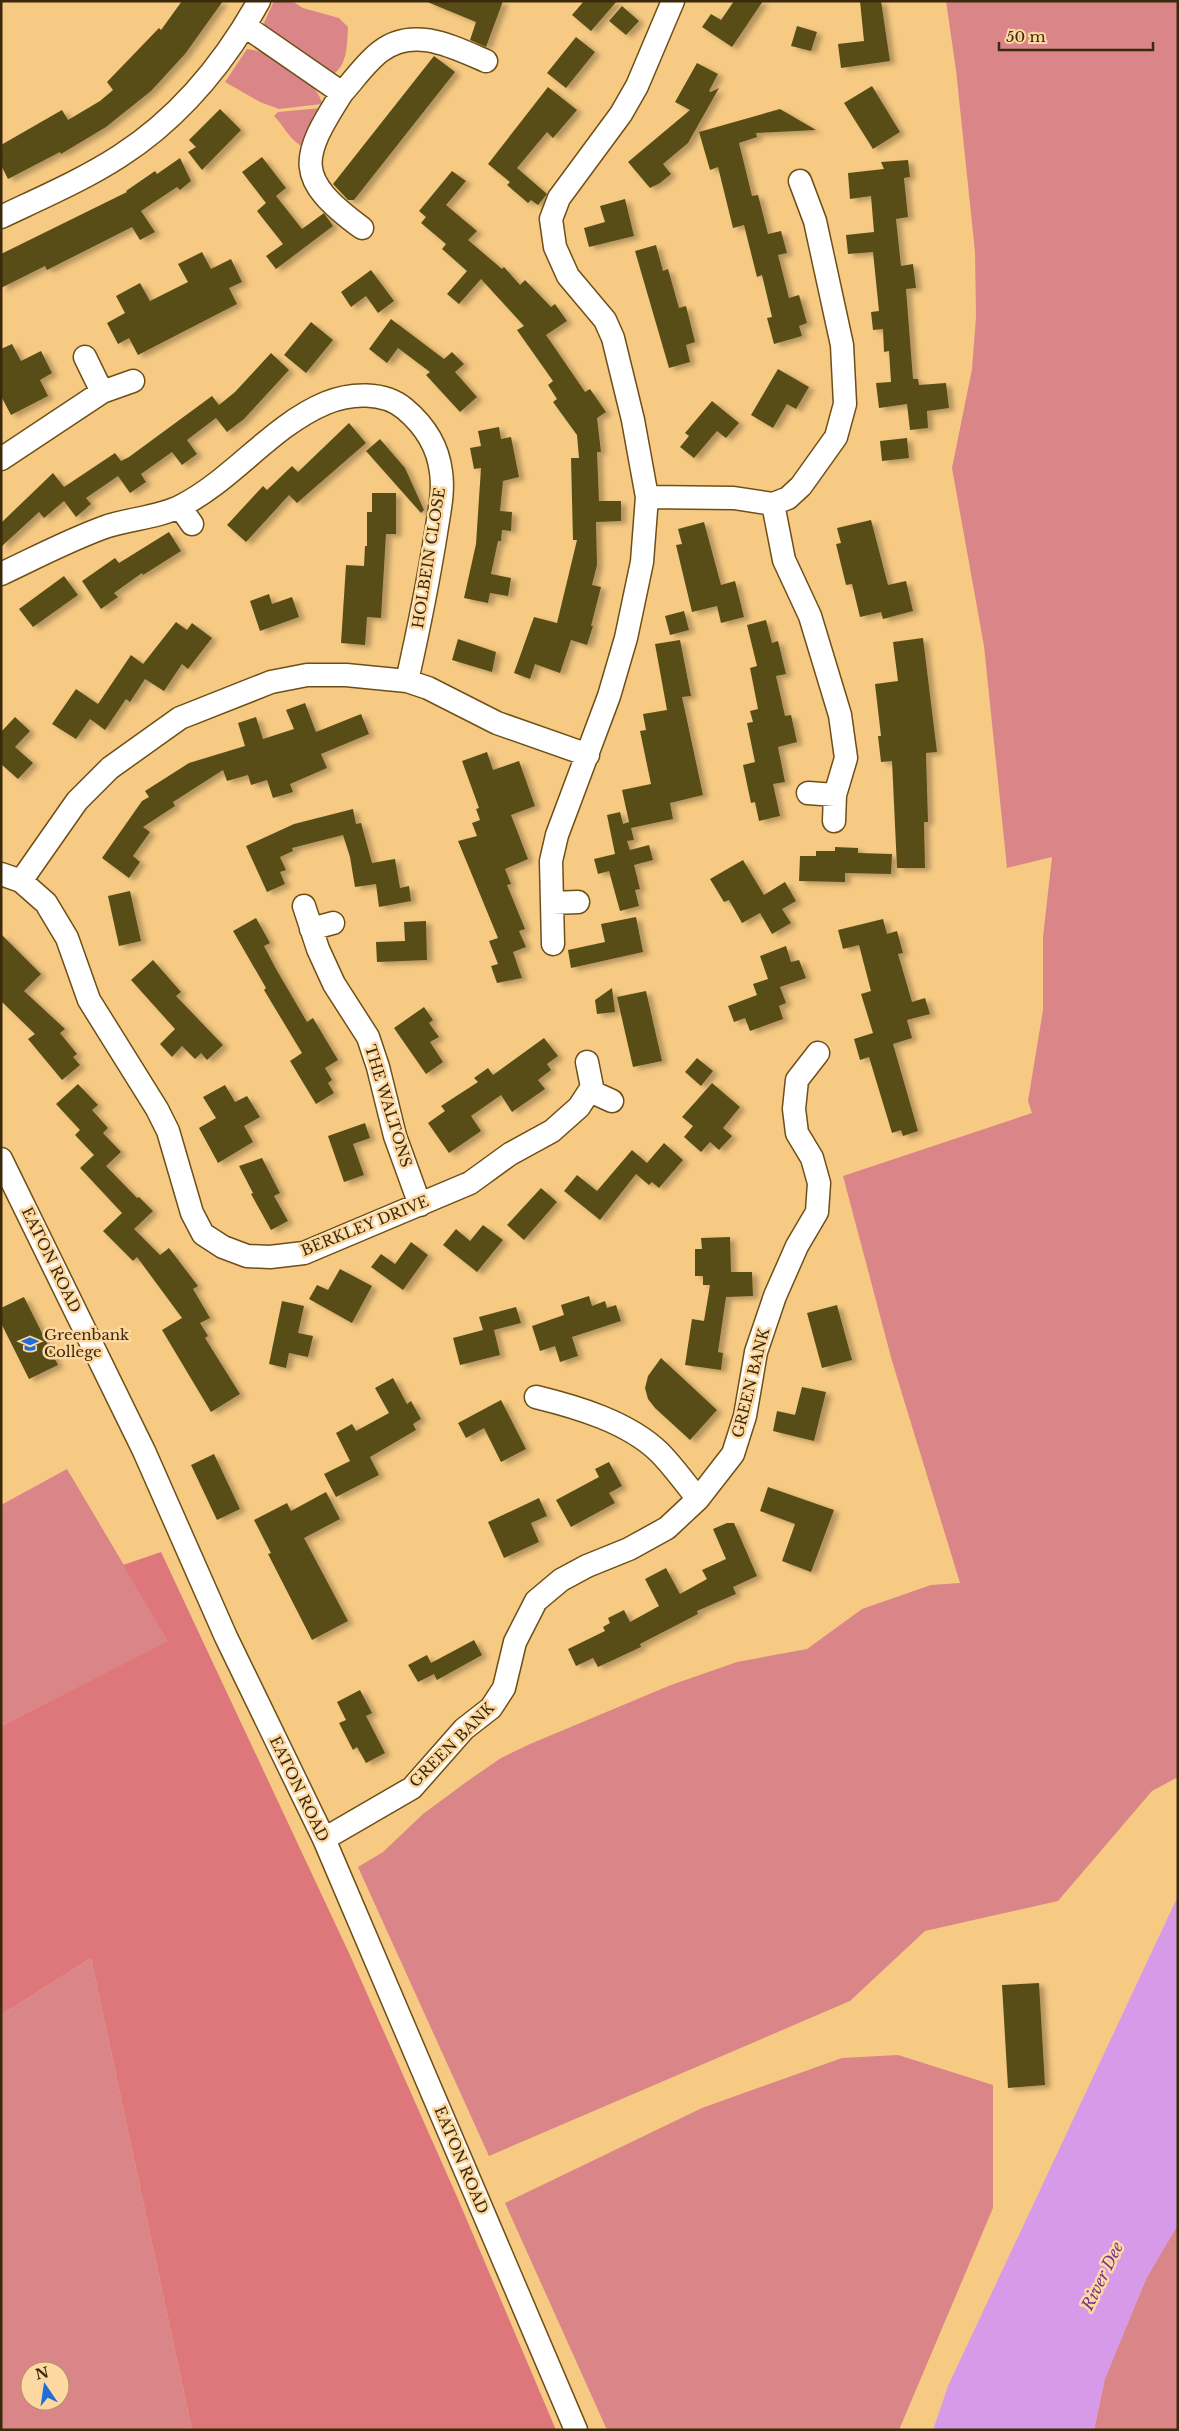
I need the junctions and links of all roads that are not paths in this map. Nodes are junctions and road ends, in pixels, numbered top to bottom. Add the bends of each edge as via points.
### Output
1 (259, 1) edge
2 (673, 1) edge
3 (245, 26) junction
4 (486, 60) dead end
5 (342, 93) junction
6 (800, 181) dead end
7 (1, 217) edge
8 (362, 228) dead end
9 (85, 357) dead end
10 (133, 380) dead end
11 (102, 392) junction
12 (1, 459) edge
13 (647, 497) junction
14 (773, 504) junction
15 (1, 574) edge
16 (407, 681) junction
17 (588, 755) junction
18 (808, 793) dead end
19 (835, 795) junction
20 (834, 821) dead end
21 (11, 878) edge
22 (578, 902) dead end
23 (552, 904) junction
24 (304, 906) dead end
25 (333, 924) dead end
26 (311, 929) junction
27 (553, 944) dead end
28 (818, 1053) dead end
29 (587, 1062) dead end
30 (590, 1091) junction
31 (612, 1101) dead end
32 (1, 1159) edge
33 (420, 1205) junction
34 (536, 1397) dead end
35 (698, 1499) junction
36 (324, 1839) junction
37 (576, 2430) edge

1 - 3 street
2 - 13 street via 637,86 559,198 551,219 555,246 568,276 605,320 613,338
3 - 5 street
3 - 7 street via 186,103 153,132 120,156
4 - 5 street via 433,40 399,41 381,51
5 - 8 street via 318,130 309,158 310,172 338,211
6 - 14 street via 815,220 835,310 842,346 845,404 836,437 801,486 788,498
9 - 11 street
10 - 11 street
11 - 12 street
13 - 14 street via 734,498
13 - 17 street via 642,562 626,638
14 - 19 street via 784,560 810,616 840,714 846,758
15 - 16 street, HOLBEIN CLOSE via 106,526 186,515 219,481 307,412 328,402 364,395 379,397 398,403 428,432 442,472 428,585
16 - 17 street via 428,688 497,724
16 - 21 street via 308,675 271,682 180,718 110,768
17 - 23 street via 551,861
18 - 19 street
19 - 20 street
21 - 33 street, BERKLEY DRIVE via 46,903 67,938 89,1000 168,1131 192,1213 203,1234 247,1256 304,1253
22 - 23 street
23 - 27 street
24 - 26 street, THE WALTONS
25 - 26 street
26 - 33 street, THE WALTONS via 334,984 368,1038 395,1136
28 - 35 street, GREEN BANK via 797,1080 794,1108 797,1133 812,1158 819,1183 816,1212 775,1296 756,1352 745,1416 733,1454
29 - 30 street
30 - 31 street
30 - 33 street, BERKLEY DRIVE via 579,1108 552,1131 510,1154 470,1184
32 - 36 street, EATON ROAD via 144,1451 226,1637
34 - 35 street via 577,1407 644,1439
35 - 36 street, GREEN BANK via 667,1528 629,1550 561,1580 536,1601 515,1642 504,1688 491,1708 464,1729 412,1788
36 - 37 street, EATON ROAD

